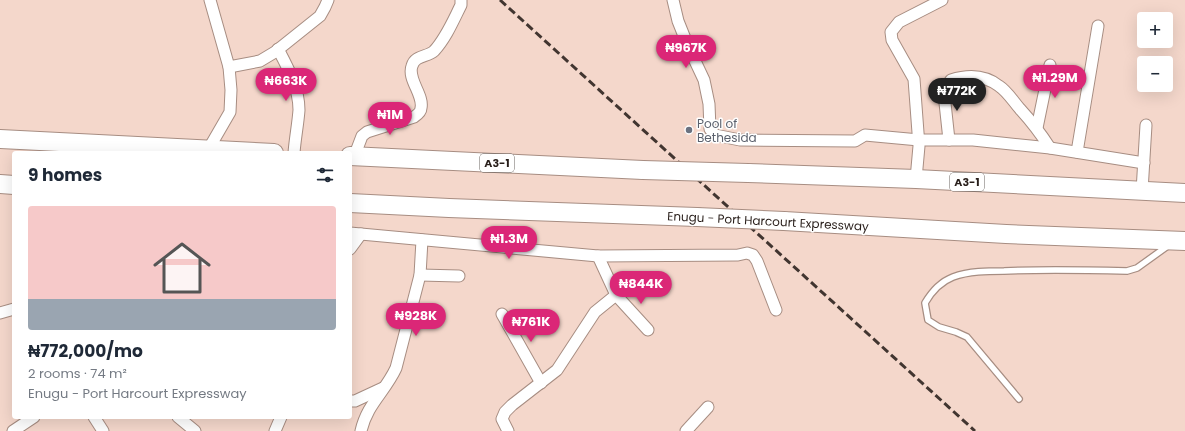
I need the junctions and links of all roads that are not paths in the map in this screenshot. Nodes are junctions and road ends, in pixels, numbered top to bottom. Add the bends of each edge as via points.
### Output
1 (210, 0) edge
2 (328, 0) edge
3 (461, 0) edge
4 (673, 0) edge
5 (942, 0) edge
6 (1098, 26) dead end
7 (278, 49) junction
8 (1050, 65) dead end
9 (229, 67) junction
10 (1146, 125) dead end
11 (1037, 128) junction
12 (0, 139) edge
13 (919, 140) junction
14 (949, 140) junction
15 (1050, 148) junction
16 (208, 150) junction
17 (230, 151) edge
18 (294, 151) edge
19 (1077, 152) junction
20 (352, 157) edge
21 (1144, 163) junction
22 (916, 180) junction
23 (0, 184) edge
24 (12, 185) edge
25 (1142, 191) junction
26 (1185, 193) edge
27 (352, 203) edge
28 (355, 233) edge
29 (422, 240) junction
30 (1180, 241) edge
31 (352, 243) edge
32 (598, 256) junction
33 (420, 275) junction
34 (459, 276) dead end
35 (616, 295) junction
36 (12, 309) edge
37 (776, 310) dead end
38 (0, 313) edge
39 (502, 314) dead end
40 (648, 330) dead end
41 (541, 383) junction
42 (385, 387) junction
43 (1019, 399) dead end
44 (352, 401) edge
45 (708, 407) dead end
46 (31, 419) edge
47 (95, 419) edge
48 (180, 419) edge
49 (280, 419) edge
50 (17, 430) edge
51 (103, 431) edge
52 (195, 431) edge
53 (275, 431) edge
54 (361, 431) edge
55 (508, 431) edge
56 (686, 431) edge

1 - 9 street
2 - 7 street via 320,16
3 - 20 street via 444,39 433,52 414,61 412,66 411,73 420,101 419,113 414,117 367,132 362,136
4 - 13 street via 678,21 704,80 709,104 710,129 715,135 740,140 855,141 865,135
5 - 13 street via 899,22 891,32 892,40 914,79
6 - 19 street
7 - 9 street via 260,61
7 - 18 street via 291,73 296,89 299,109
8 - 11 street
9 - 16 street via 230,112
10 - 21 street
11 - 14 street via 999,86 984,78 967,76 951,80 945,88
11 - 15 street
12 - 16 highway
13 - 14 street
13 - 22 street
14 - 15 street
15 - 19 street
16 - 17 highway
19 - 21 street
20 - 22 highway, A3-1, bridge
21 - 25 street
22 - 25 highway, A3-1
23 - 24 highway
25 - 26 highway, A3-1
27 - 30 highway, Enugu - Port Harcourt Expressway, bridge
28 - 29 street
28 - 31 street
29 - 32 street
29 - 33 street
30 - 43 lane via 1137,268 1127,271 1036,269 973,272 939,284 925,303 928,320 939,327 967,337
32 - 35 street
32 - 37 street via 747,253 753,255 757,261
33 - 34 street
33 - 42 street via 396,368
35 - 40 street
35 - 41 street via 596,312 557,370
36 - 38 street
39 - 41 street
41 - 55 street via 505,412 502,419
42 - 44 street
42 - 54 street via 370,406
45 - 56 street
46 - 50 street
47 - 51 street
48 - 52 street
49 - 53 street

